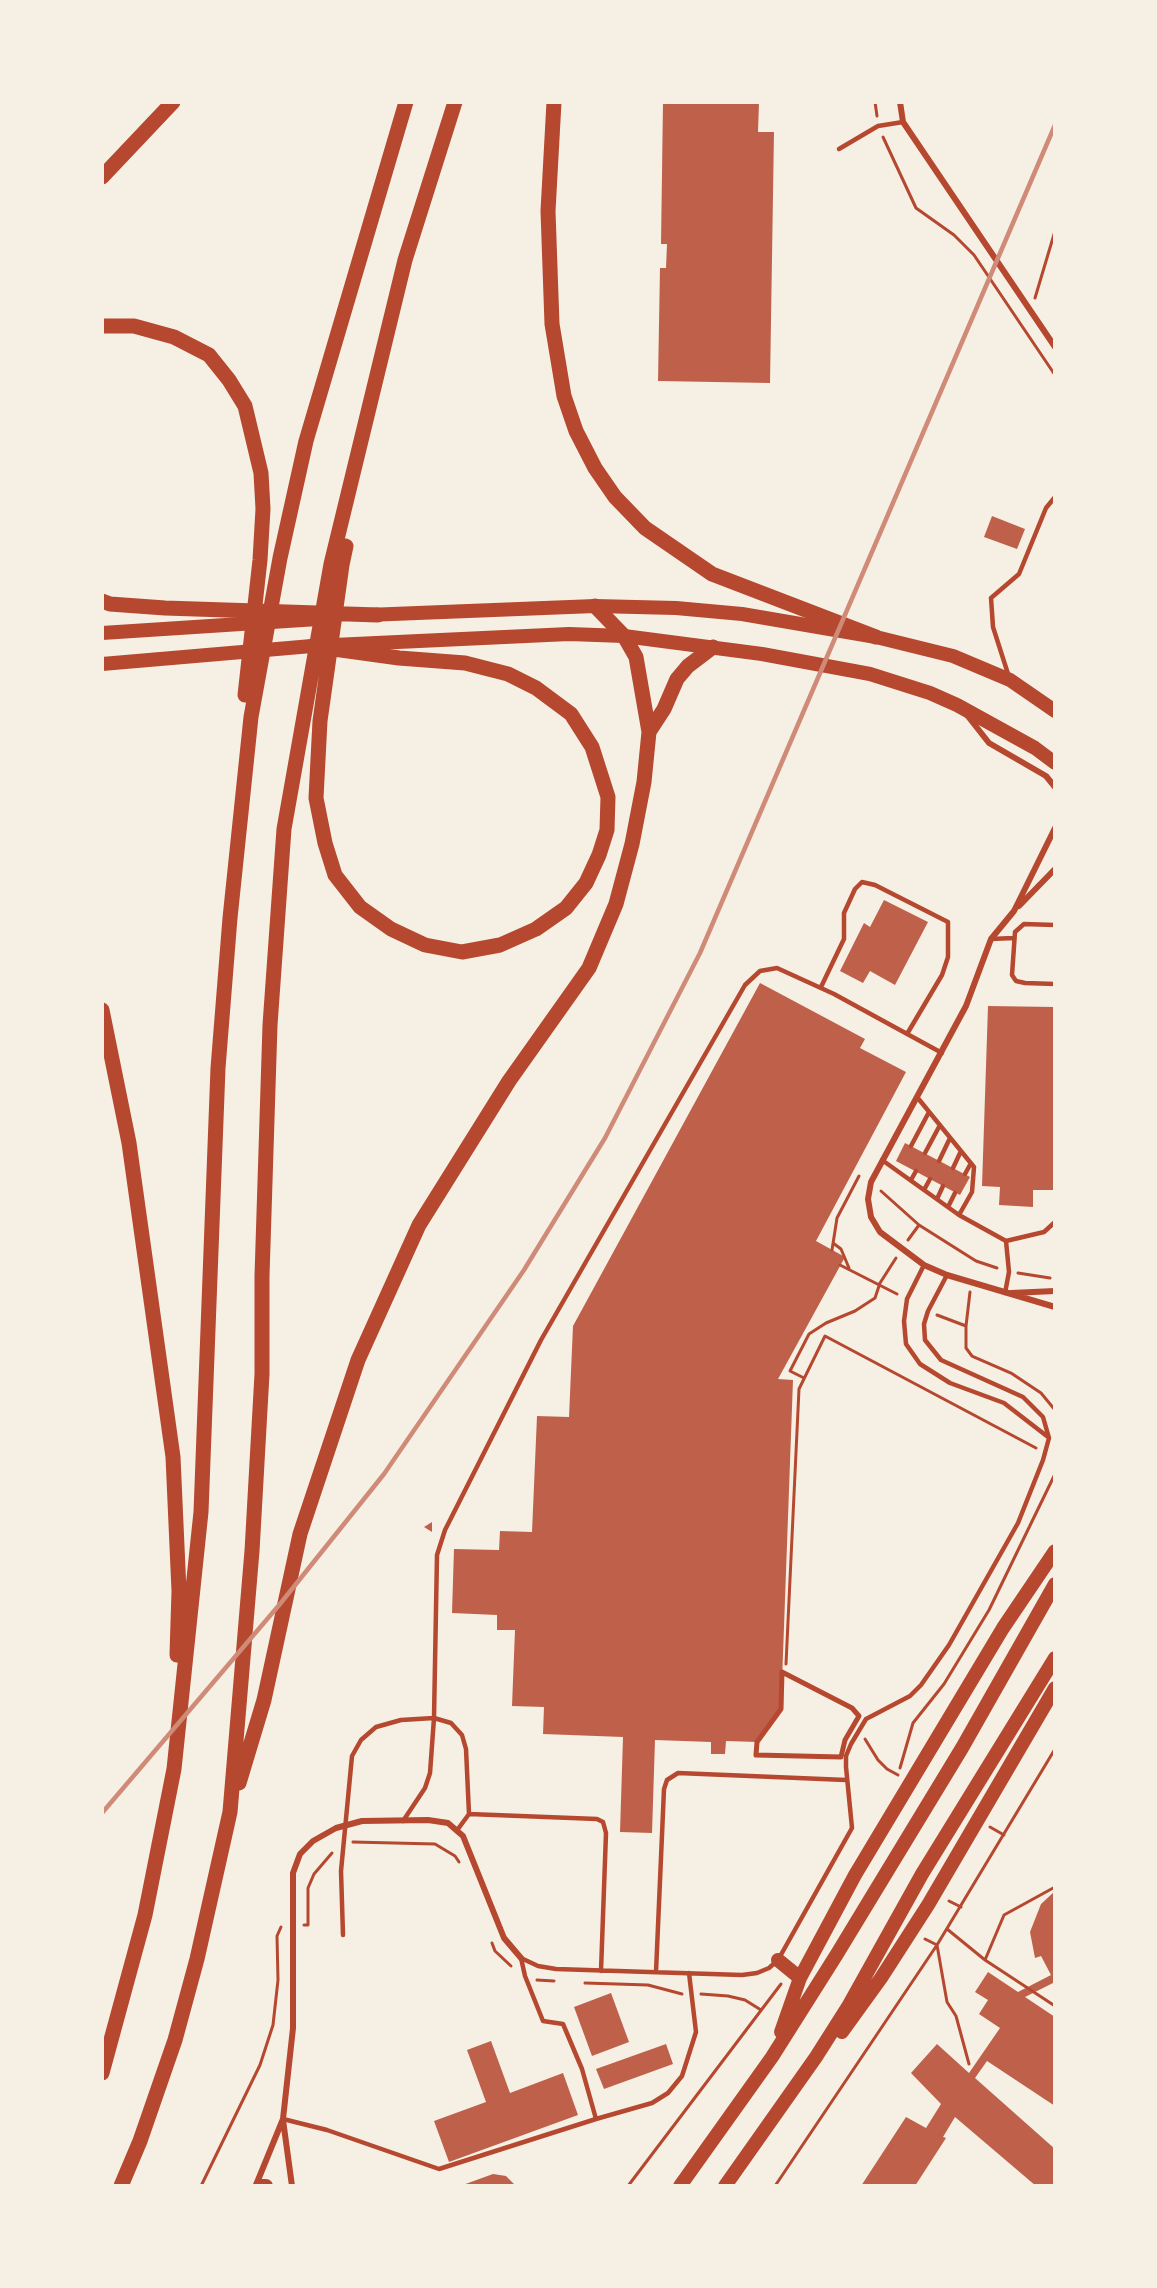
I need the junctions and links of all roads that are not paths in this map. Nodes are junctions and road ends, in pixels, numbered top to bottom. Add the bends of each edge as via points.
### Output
1 (173, 102) edge
2 (406, 102) edge
3 (455, 102) edge
4 (555, 102) edge
5 (900, 102) edge
6 (903, 122) junction
7 (839, 149) dead end
8 (102, 177) edge
9 (102, 326) edge
10 (1055, 348) edge
11 (1055, 497) edge
12 (337, 565) junction
13 (102, 601) edge
14 (595, 606) junction
15 (378, 615) junction
16 (102, 633) edge
17 (624, 636) junction
18 (876, 637) junction
19 (312, 646) junction
20 (713, 647) junction
21 (102, 664) edge
22 (1010, 680) junction
23 (961, 707) junction
24 (1055, 711) edge
25 (247, 717) junction
26 (649, 732) junction
27 (1055, 763) edge
28 (1055, 787) edge
29 (1055, 828) edge
30 (1055, 869) edge
31 (1014, 911) junction
32 (1055, 925) edge
33 (1013, 938) junction
34 (991, 939) junction
35 (1055, 984) edge
36 (821, 987) junction
37 (102, 1010) edge
38 (907, 1034) junction
39 (942, 1053) junction
40 (917, 1097) junction
41 (928, 1112) junction
42 (940, 1125) junction
43 (950, 1138) junction
44 (911, 1146) dead end
45 (961, 1151) junction
46 (925, 1153) dead end
47 (882, 1160) junction
48 (939, 1161) dead end
49 (971, 1163) junction
50 (902, 1164) dead end
51 (953, 1168) dead end
52 (898, 1171) junction
53 (916, 1171) dead end
54 (965, 1174) dead end
55 (930, 1179) dead end
56 (911, 1180) junction
57 (943, 1186) dead end
58 (924, 1190) junction
59 (955, 1192) dead end
60 (937, 1199) junction
61 (948, 1207) junction
62 (959, 1215) junction
63 (1055, 1222) edge
64 (1006, 1241) junction
65 (924, 1265) junction
66 (947, 1275) junction
67 (1055, 1291) edge
68 (1005, 1293) junction
69 (1055, 1307) edge
70 (1049, 1438) junction
71 (1055, 1551) edge
72 (1055, 1584) edge
73 (1055, 1658) edge
74 (786, 1674) joint
75 (1055, 1688) edge
76 (434, 1718) junction
77 (174, 1768) junction
78 (846, 1780) junction
79 (230, 1812) junction
80 (469, 1814) junction
81 (403, 1821) junction
82 (346, 1826) junction
83 (458, 1829) junction
84 (343, 1935) dead end
85 (521, 1958) junction
86 (778, 1960) junction
87 (601, 1971) junction
88 (656, 1972) junction
89 (689, 1973) junction
90 (800, 1978) junction
91 (772, 2057) junction
92 (808, 2069) junction
93 (102, 2073) edge
94 (283, 2119) junction
95 (596, 2119) junction
96 (121, 2186) edge
97 (256, 2186) edge
98 (260, 2186) edge
99 (266, 2186) edge
100 (292, 2186) edge
101 (680, 2186) edge
102 (725, 2186) edge

1 - 8 highway
2 - 25 highway via 306,441
3 - 12 highway via 405,260
4 - 18 highway via 548,211 552,324 564,396 595,468 615,497 645,528 712,574
5 - 6 street
6 - 7 lane via 878,126
6 - 10 street
9 - 25 highway via 134,326 174,337 209,355 245,406 261,473 261,560
11 - 22 lane via 1046,508 1019,574 992,598 993,627
12 - 19 highway via 320,721 316,798 335,874 360,907 391,929 424,945 462,952 500,945 536,929 566,908 586,883 599,855 606,830 608,796 592,747 571,714 536,688 508,674 465,663
12 - 79 highway via 284,829 276,925 263,1252 262,1386
13 - 15 highway via 165,608
14 - 15 main road
14 - 17 highway
14 - 18 main road via 742,614
15 - 16 main road
17 - 19 main road via 569,634
17 - 20 main road
17 - 26 highway via 636,657
18 - 22 main road via 953,656
19 - 21 main road
20 - 23 main road via 870,674
20 - 26 highway via 677,679
22 - 24 main road
23 - 27 main road
23 - 28 street via 989,743 1046,776
25 - 77 highway via 218,1068 201,1512
26 - 79 highway via 632,844 616,904 589,968 509,1081 424,1218 358,1360 300,1534 264,1700
29 - 31 street
30 - 31 street
31 - 34 street
32 - 33 lane via 1024,924
33 - 34 lane
33 - 35 lane via 1012,975 1016,981
34 - 39 street via 966,1006
36 - 38 lane
36 - 38 lane via 844,939 844,913 861,882 875,885 948,922 948,957 942,975
36 - 76 lane via 777,968 760,971 745,985 541,1341 468,1480 437,1555
37 - 77 highway via 129,1143 173,1457 179,1591
38 - 39 lane
39 - 40 street
40 - 41 lane
40 - 47 street
41 - 42 lane
41 - 44 lane
42 - 43 lane
42 - 46 lane
43 - 45 lane
43 - 48 lane
45 - 49 lane
45 - 51 lane
47 - 52 lane
47 - 65 street via 871,1182 871,1217 880,1232
49 - 54 lane
49 - 62 lane via 972,1192
50 - 52 lane
52 - 56 lane
53 - 56 lane
55 - 58 lane
56 - 58 lane
57 - 60 lane
58 - 60 lane
59 - 61 lane
60 - 61 lane
61 - 62 lane
62 - 64 lane
63 - 64 lane via 1044,1232
64 - 68 lane via 1009,1272
65 - 66 street
65 - 70 lane via 907,1299 904,1321 906,1344 920,1364 950,1383 1004,1403
66 - 68 street
66 - 70 lane via 928,1311 925,1340 941,1360 1023,1397 1043,1417
67 - 68 street
68 - 69 street
70 - 78 lane via 1018,1523 949,1645 910,1696 866,1719 846,1756
71 - 90 main road via 905,1778
72 - 91 main road via 962,1748
73 - 92 main road
74 - 74 street via 782,1672 781,1708 757,1742 756,1755 841,1757 845,1740 859,1716 852,1708
75 - 92 main road via 881,1978 839,2036
76 - 80 lane via 451,1723 462,1735 469,1768
76 - 81 lane via 430,1773
76 - 82 lane via 384,1724 361,1740 352,1756
77 - 93 highway via 145,1915
78 - 86 lane via 852,1828
78 - 88 lane via 686,1773 667,1780
79 - 96 highway via 198,1959 175,2040
80 - 83 lane
80 - 87 lane via 603,1822 606,1833
81 - 82 street via 362,1821
81 - 83 street via 448,1823
82 - 84 lane
82 - 94 street via 313,1841 300,1854 293,1873 293,2028
83 - 85 street via 504,1938
85 - 87 lane via 554,1969
85 - 95 lane via 543,2021 564,2024
86 - 89 lane via 757,1973
86 - 90 main road
87 - 88 lane
88 - 89 lane
89 - 95 lane via 696,2032 682,2076 668,2093 652,2103
90 - 91 main road
91 - 101 main road
92 - 102 main road
94 - 95 lane via 439,2169
94 - 97 street
94 - 100 street
98 - 99 main road

